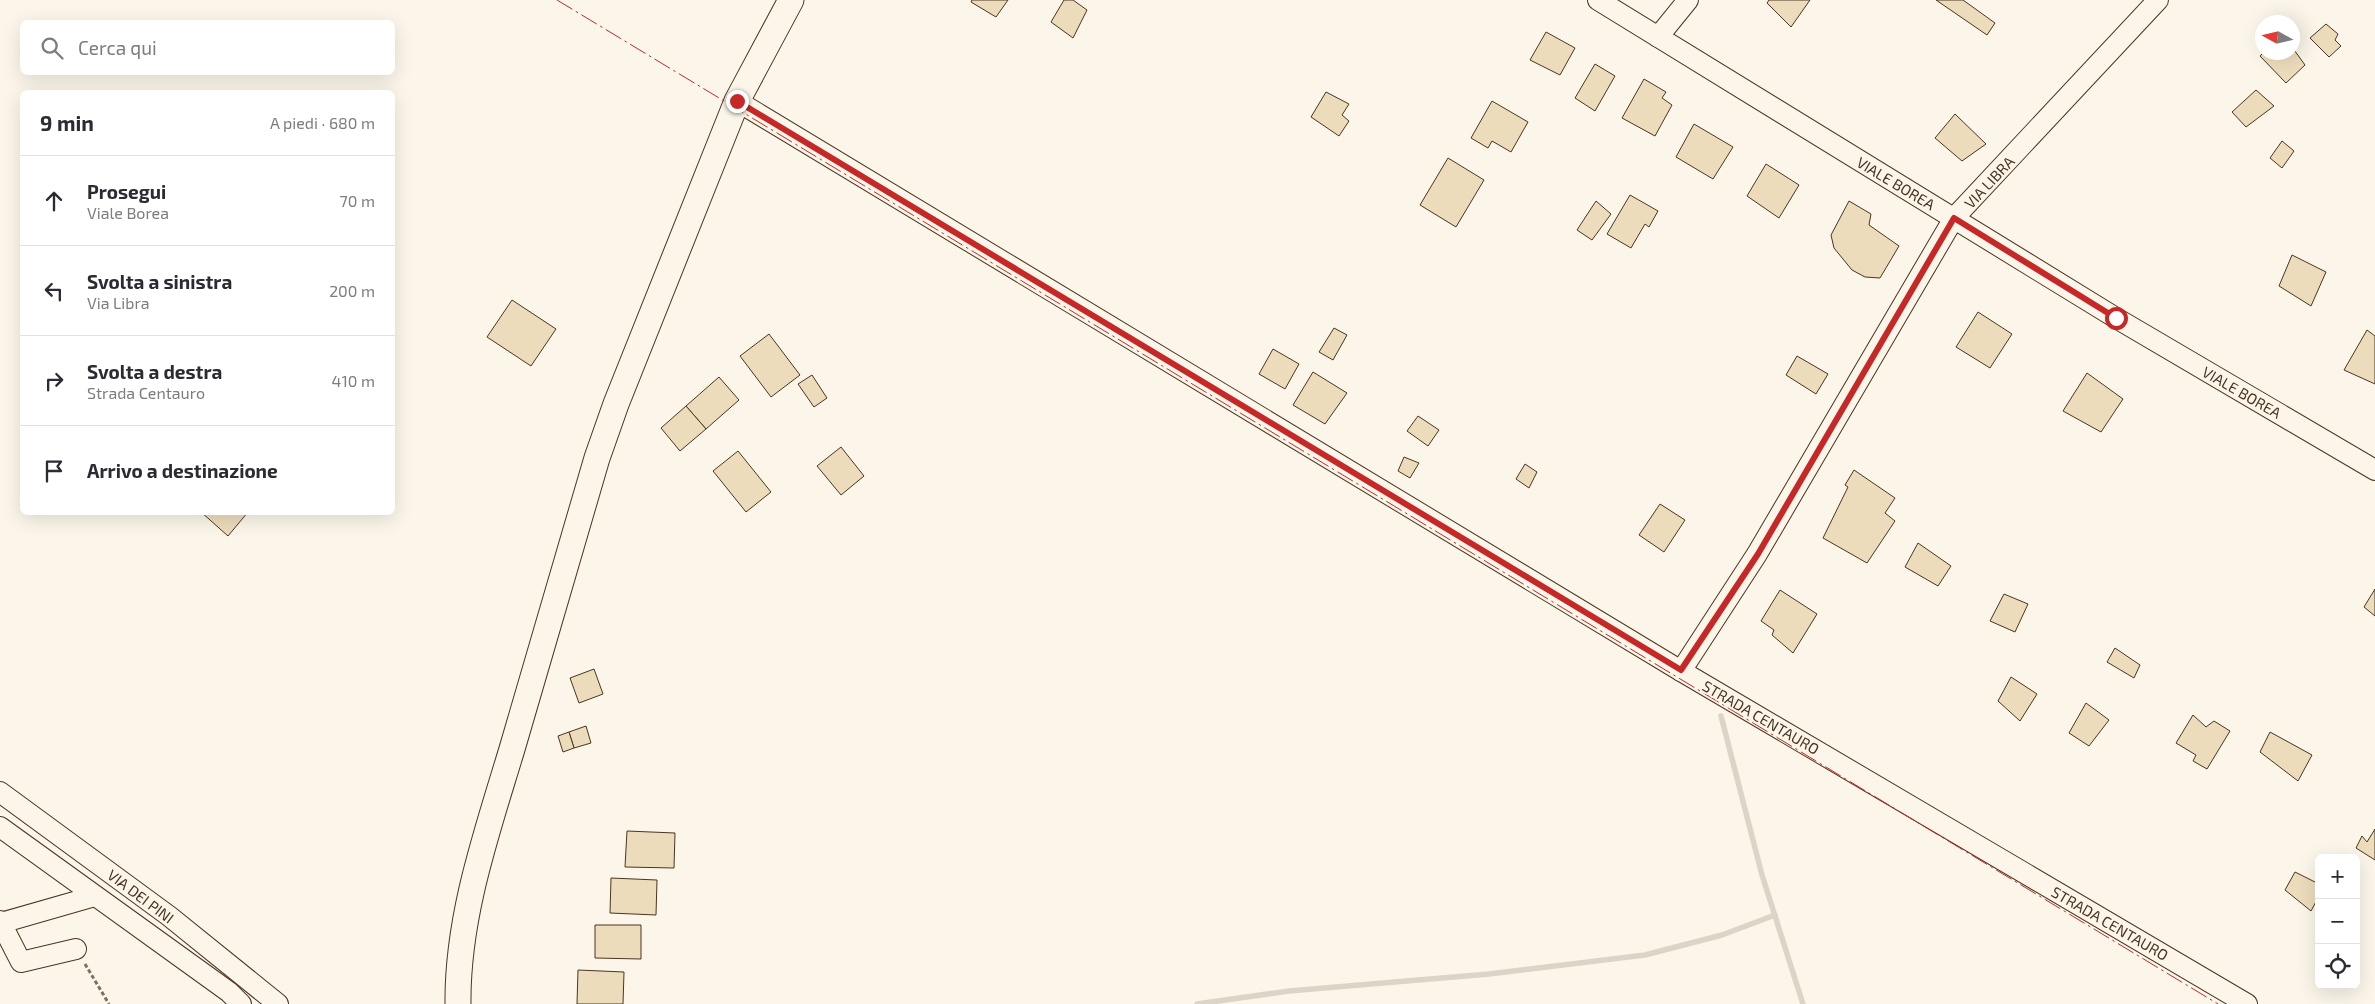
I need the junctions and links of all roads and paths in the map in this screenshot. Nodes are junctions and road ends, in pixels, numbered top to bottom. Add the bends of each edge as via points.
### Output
1 (791, 0) edge
2 (1598, 0) edge
3 (1688, 0) edge
4 (2158, 0) edge
5 (1658, 37) junction
6 (737, 101) junction
7 (1954, 218) junction
8 (2375, 470) edge
9 (1681, 670) junction
10 (0, 792) edge
11 (4, 835) edge
12 (95, 896) junction
13 (0, 922) edge
14 (76, 949) joint
15 (110, 1004) edge
16 (241, 1004) edge
17 (278, 1004) edge
18 (458, 1004) edge
19 (2247, 1004) edge

1 - 6 main road
2 - 5 street, VIALE BOREA
3 - 5 street
4 - 7 street, VIA LIBRA
5 - 7 street, VIALE BOREA
6 - 9 street, STRADA CENTAURO
6 - 18 main road via 597,458 467,909
7 - 8 street, VIALE BOREA via 2116,318
7 - 9 street, VIA LIBRA via 1758,554
9 - 19 street, STRADA CENTAURO
10 - 17 street, VIA DEI PINI via 169,916
11 - 12 street
12 - 13 street
12 - 16 street via 229,992
13 - 14 street via 21,962
14 - 15 path

